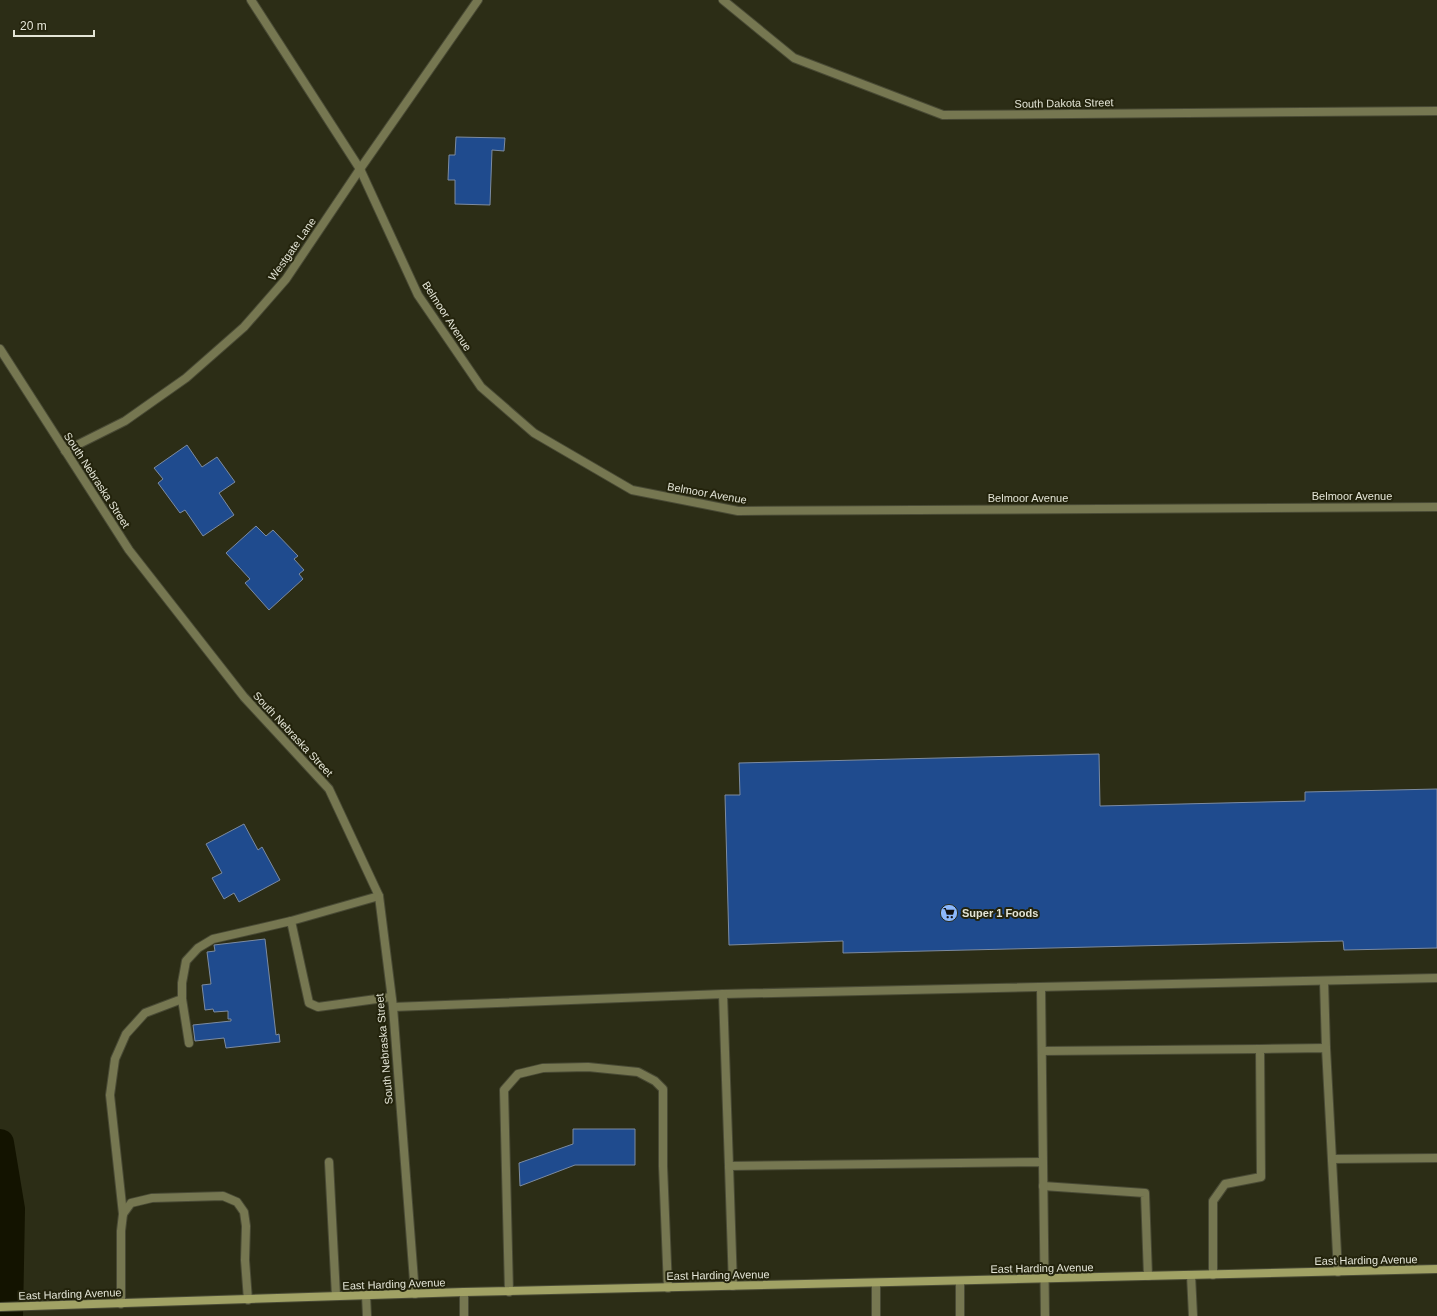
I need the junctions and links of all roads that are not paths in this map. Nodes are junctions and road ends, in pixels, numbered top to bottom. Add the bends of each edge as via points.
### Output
1 (251, 0) edge
2 (478, 0) edge
3 (723, 0) edge
4 (1437, 111) edge
5 (360, 169) junction
6 (0, 349) edge
7 (65, 451) junction
8 (1437, 507) edge
9 (379, 896) junction
10 (291, 922) junction
11 (1437, 978) edge
12 (1324, 981) junction
13 (1042, 987) junction
14 (723, 994) junction
15 (391, 997) junction
16 (182, 999) junction
17 (393, 1007) junction
18 (189, 1043) dead end
19 (1326, 1048) junction
20 (1260, 1049) junction
21 (1042, 1051) junction
22 (1437, 1158) edge
23 (1332, 1159) junction
24 (329, 1162) dead end
25 (1043, 1162) junction
26 (729, 1166) junction
27 (1043, 1186) junction
28 (123, 1214) junction
29 (1437, 1270) edge
30 (1338, 1272) junction
31 (1191, 1275) junction
32 (1213, 1275) junction
33 (1148, 1276) junction
34 (1044, 1279) junction
35 (960, 1281) junction
36 (876, 1283) junction
37 (733, 1286) junction
38 (668, 1288) junction
39 (464, 1292) junction
40 (509, 1292) junction
41 (415, 1294) junction
42 (366, 1295) junction
43 (336, 1296) junction
44 (248, 1300) junction
45 (121, 1304) junction
46 (0, 1307) edge
47 (367, 1316) edge
48 (464, 1316) edge
49 (876, 1316) edge
50 (960, 1316) edge
51 (1045, 1316) edge
52 (1193, 1316) edge

1 - 5 street, Belmoor Avenue
2 - 5 street, Westgate Lane
3 - 4 street, South Dakota Street via 794,58 943,115
5 - 7 street, Westgate Lane via 286,279 244,327 186,378 132,416
5 - 8 street, Belmoor Avenue via 418,295 481,387 534,434 632,490 738,512
6 - 7 street, South Nebraska Street
7 - 9 street, South Nebraska Street via 138,562 244,697 329,789
9 - 10 street
9 - 15 street, South Nebraska Street
10 - 15 street via 309,1003 318,1007
10 - 16 street via 213,939 198,948 186,961
11 - 12 street
12 - 13 street
12 - 19 street
13 - 14 street
13 - 21 street
14 - 17 street
14 - 26 street
15 - 17 street, South Nebraska Street
16 - 18 street
16 - 28 street via 144,1013 126,1034 115,1059 110,1095
17 - 41 street, South Nebraska Street
19 - 20 street
19 - 23 street
20 - 21 street
20 - 32 street via 1261,1177 1225,1184 1213,1201
21 - 25 street
22 - 23 street
23 - 30 street
24 - 43 street
25 - 26 street
25 - 27 street
26 - 37 street
27 - 33 street via 1145,1193
27 - 34 street
28 - 44 street via 130,1203 152,1198 223,1196 237,1202 244,1212 246,1226
28 - 45 street
29 - 30 main road, East Harding Avenue
30 - 32 main road, East Harding Avenue
31 - 32 main road, East Harding Avenue
31 - 33 main road, East Harding Avenue
31 - 52 street
33 - 34 main road, East Harding Avenue
34 - 35 main road, East Harding Avenue
34 - 51 street
35 - 36 main road, East Harding Avenue
35 - 50 street
36 - 37 main road, East Harding Avenue
36 - 49 street
37 - 38 main road, East Harding Avenue
38 - 40 main road, East Harding Avenue
38 - 40 street via 663,1089 655,1081 638,1072 588,1067 543,1068 518,1074 504,1090
39 - 40 main road, East Harding Avenue
39 - 41 main road, East Harding Avenue
39 - 48 street
41 - 42 main road, East Harding Avenue
42 - 43 main road, East Harding Avenue
42 - 47 street
43 - 44 main road, East Harding Avenue
44 - 45 main road, East Harding Avenue
45 - 46 main road, East Harding Avenue

